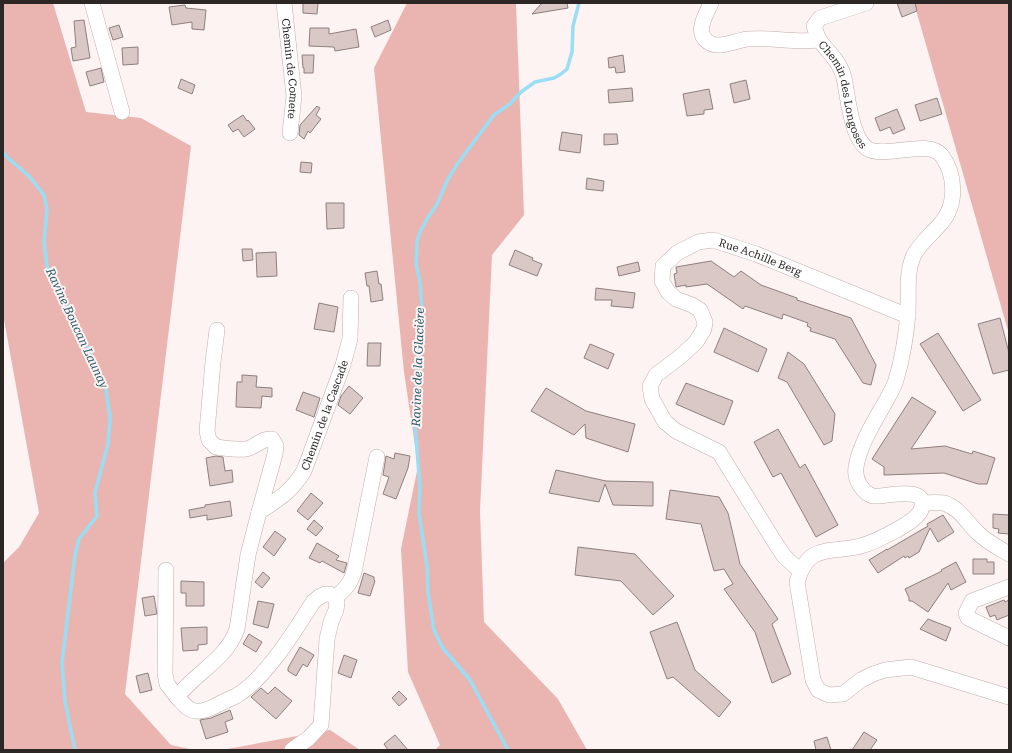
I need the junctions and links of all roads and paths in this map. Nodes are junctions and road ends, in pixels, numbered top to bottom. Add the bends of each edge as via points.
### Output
1 (92, 3) edge
2 (284, 3) edge
3 (711, 3) edge
4 (866, 3) edge
5 (819, 40) junction
6 (122, 112) dead end
7 (290, 134) dead end
8 (351, 298) dead end
9 (908, 316) junction
10 (217, 330) dead end
11 (378, 457) dead end
12 (922, 503) junction
13 (259, 512) junction
14 (1009, 554) edge
15 (166, 570) dead end
16 (800, 571) junction
17 (1009, 587) edge
18 (335, 598) junction
19 (1009, 638) edge
20 (177, 697) junction
21 (1009, 697) edge
22 (292, 750) edge

1 - 6 street
2 - 7 street, Chemin de Comete via 294,96
3 - 5 street via 701,27 708,42 717,46 747,39
4 - 5 street, Chemin des Longoses via 820,18 814,26
5 - 9 street, Chemin des Longoses via 836,60 844,75 859,140 869,149 887,152 933,149 941,154 953,184 952,202 948,213 913,255 908,277
8 - 13 street, Chemin de la Cascade via 350,339 343,365 304,471 287,493
9 - 12 street, Chemin des Longoses via 905,349 895,383 868,435 855,468 857,482 873,496 912,493 919,497
9 - 16 street, Rue Achille Berg via 738,247 713,240 698,242 677,253 663,266 662,281 668,292 676,299 700,310 705,322 702,334 696,342 656,375 650,386 652,399 666,422 676,432 719,452 774,542
10 - 13 street via 208,436 216,447 235,449 254,447 266,439 272,439 276,446 275,454
11 - 18 street via 351,582
12 - 14 street via 943,503 954,508 985,539
12 - 16 street via 921,510 904,526 862,546 825,550 814,555
13 - 20 street via 248,555 234,638 228,648
15 - 20 street via 165,674 167,684
16 - 21 street via 797,582 810,668 818,690 829,696 844,694 873,674 911,667
17 - 19 street via 972,601 966,613 973,622
18 - 20 street via 325,594 313,602 273,660 237,695 209,709 195,712
18 - 22 street via 336,610 330,622 327,639 321,725 309,738

